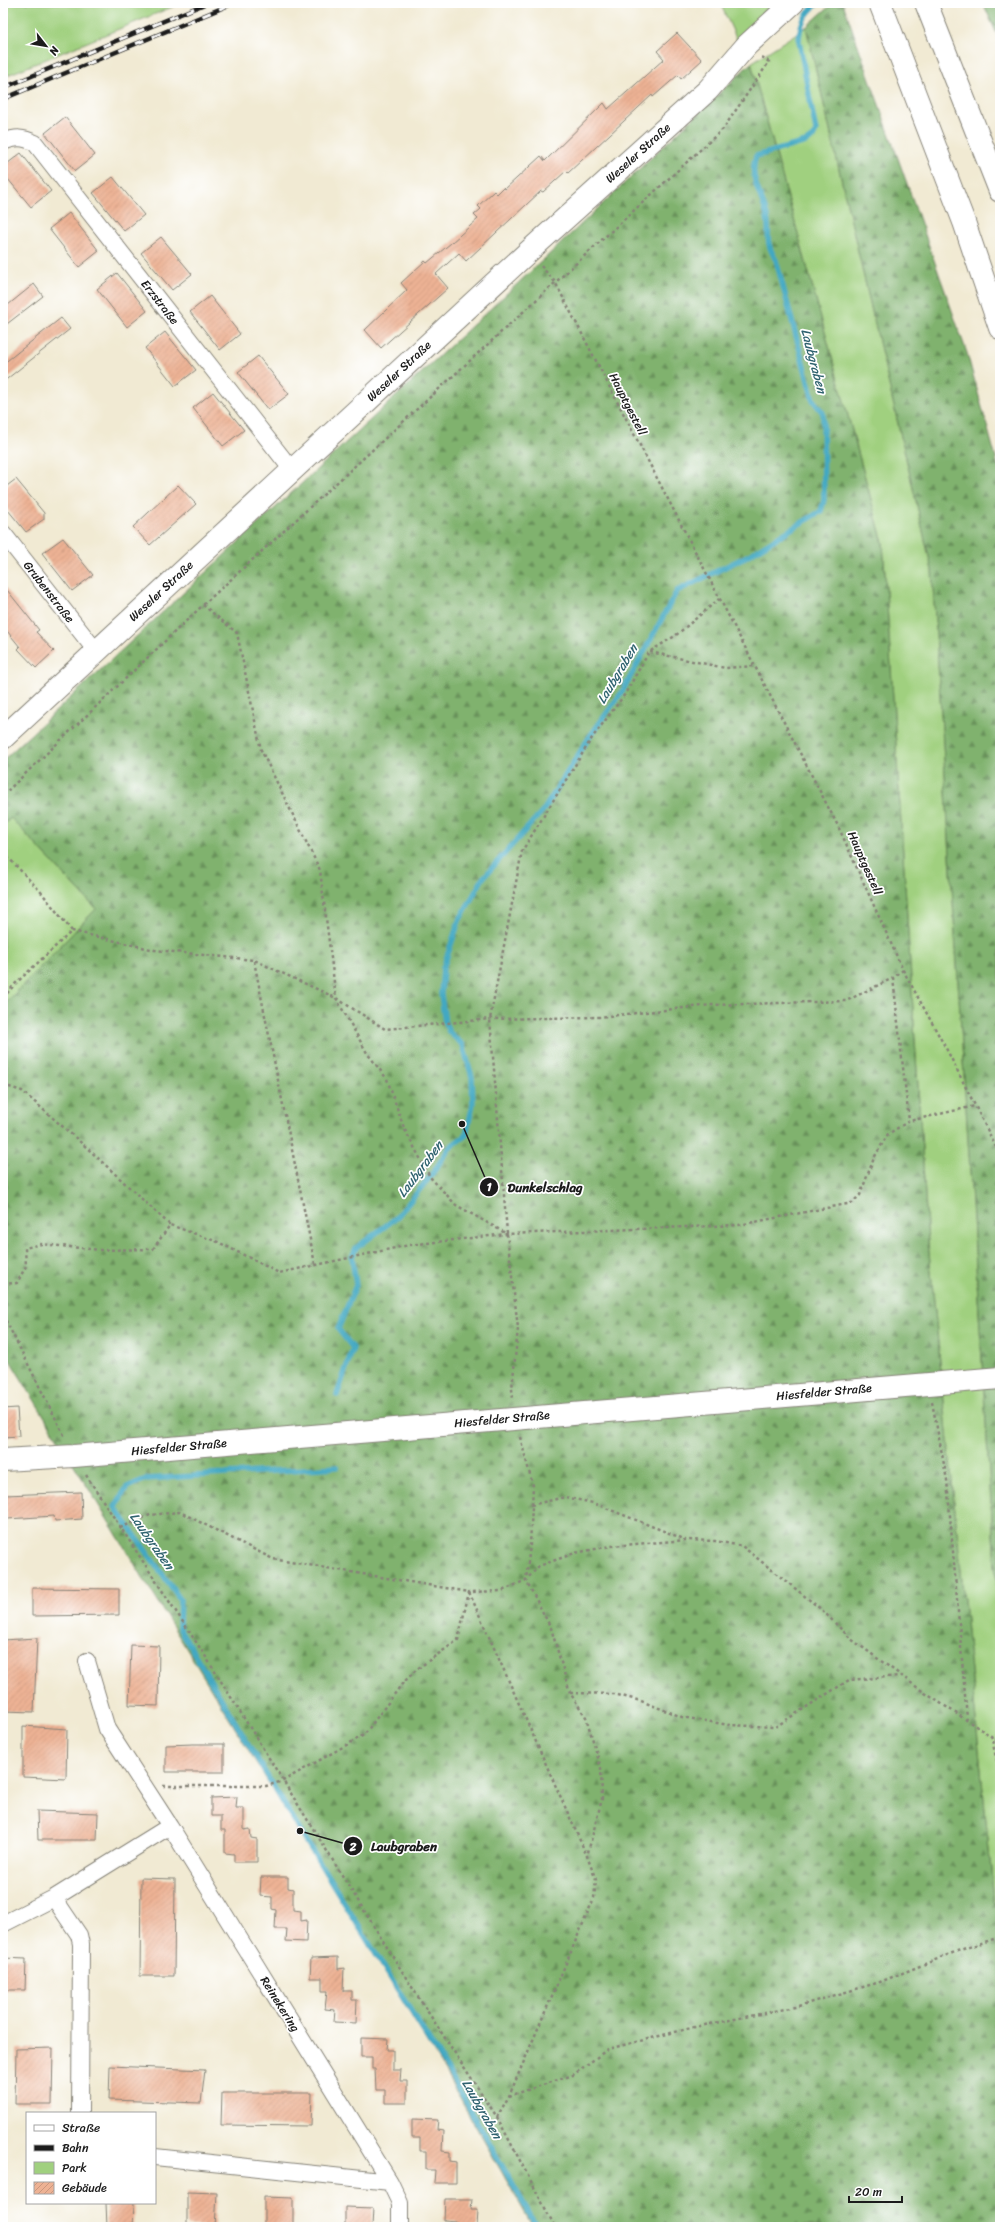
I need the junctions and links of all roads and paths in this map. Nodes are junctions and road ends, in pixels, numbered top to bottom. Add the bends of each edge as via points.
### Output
1 (793, 3) edge
2 (880, 3) edge
3 (926, 3) edge
4 (769, 62) dead end
5 (3, 142) edge
6 (1000, 191) edge
7 (528, 252) junction
8 (555, 282) junction
9 (1000, 328) edge
10 (292, 470) junction
11 (3, 533) edge
12 (719, 599) junction
13 (203, 605) junction
14 (96, 651) junction
15 (650, 652) junction
16 (754, 666) junction
17 (3, 738) edge
18 (3, 794) edge
19 (4, 853) edge
20 (72, 931) junction
21 (254, 960) junction
22 (903, 970) junction
23 (893, 978) junction
24 (3, 998) edge
25 (336, 998) junction
26 (490, 1019) junction
27 (3, 1085) edge
28 (975, 1106) junction
29 (909, 1121) junction
30 (1000, 1155) edge
31 (170, 1225) junction
32 (507, 1234) junction
33 (315, 1264) junction
34 (3, 1284) edge
35 (3, 1315) edge
36 (1000, 1378) edge
37 (928, 1383) junction
38 (515, 1418) junction
39 (74, 1456) junction
40 (3, 1460) edge
41 (531, 1505) junction
42 (120, 1528) junction
43 (686, 1540) junction
44 (526, 1580) junction
45 (469, 1592) junction
46 (87, 1661) dead end
47 (900, 1676) junction
48 (570, 1693) junction
49 (967, 1719) junction
50 (991, 1735) junction
51 (1000, 1742) edge
52 (1000, 1775) edge
53 (283, 1781) junction
54 (144, 1786) junction
55 (170, 1826) junction
56 (587, 1856) junction
57 (54, 1898) junction
58 (3, 1924) edge
59 (1000, 1937) edge
60 (509, 2096) junction
61 (80, 2112) edge
62 (497, 2117) junction
63 (156, 2157) edge
64 (390, 2182) junction
65 (400, 2227) edge
66 (555, 2227) edge

1 - 7 main road, Weseler Straße via 747,45 708,90
2 - 9 main road via 964,222
3 - 6 main road
4 - 8 path via 723,129
5 - 10 street, Erzstraße via 13,138 24,138 35,143
7 - 8 path, Hauptgestell
7 - 10 main road, Weseler Straße
8 - 12 path, Hauptgestell
8 - 13 path
10 - 14 main road, Weseler Straße
11 - 14 street, Grubenstraße
12 - 15 path via 675,636
12 - 16 path, Hauptgestell
13 - 18 path
13 - 25 path via 237,633 261,750 320,870
14 - 17 main road, Weseler Straße
15 - 16 path via 725,668
15 - 26 path via 625,694 592,738 522,851
16 - 22 path, Hauptgestell via 838,826
19 - 20 path via 41,892
20 - 21 path via 154,950
20 - 24 path
21 - 25 path
21 - 33 path
22 - 23 path
22 - 28 path, Hauptgestell
23 - 26 path via 846,1001 712,1005 600,1017
23 - 29 path
25 - 26 path via 385,1029
25 - 32 path via 367,1053 387,1079 404,1128 430,1177 456,1205
26 - 32 path
27 - 31 path via 22,1091
28 - 29 path
28 - 30 path, Hauptgestell
29 - 32 path via 888,1134 874,1158 860,1195 852,1203 738,1225
31 - 33 path via 218,1242 279,1273
31 - 34 path via 153,1249 100,1250 41,1244 25,1248 26,1266 17,1283
32 - 33 path via 409,1245
32 - 38 path via 518,1328 512,1389
35 - 39 path
36 - 37 main road, Hiesfelder Straße
37 - 38 main road, Hiesfelder Straße
37 - 49 path via 947,1480
38 - 39 main road, Hiesfelder Straße
38 - 41 path via 533,1486
39 - 40 main road, Hiesfelder Straße
39 - 42 path
41 - 43 path via 565,1497 593,1503
41 - 44 path
42 - 45 path via 150,1515 180,1512 273,1559
42 - 53 path via 182,1620
43 - 44 path via 611,1546 574,1553 539,1566
43 - 47 path via 715,1541 742,1546 822,1610 851,1639
44 - 45 path via 502,1591
44 - 48 path via 551,1628
45 - 53 path via 458,1640 402,1684 364,1735
45 - 56 path
46 - 54 street, Reinekering via 107,1729
47 - 48 path via 849,1680 774,1727 730,1725 682,1717 641,1701 614,1694
47 - 49 path
48 - 56 path via 586,1717 601,1768 602,1799
49 - 50 path
50 - 51 path
50 - 52 path
53 - 54 path via 266,1786
53 - 62 path via 420,2000
54 - 55 street, Reinekering
55 - 57 street
55 - 64 street, Reinekering
56 - 60 path via 596,1880 594,1898
57 - 58 street
57 - 61 street via 79,1935 81,1944
59 - 60 path via 880,1982 816,2000 608,2049 573,2075
60 - 62 path
62 - 66 path
63 - 64 street
64 - 65 street, Reinekering via 400,2203

